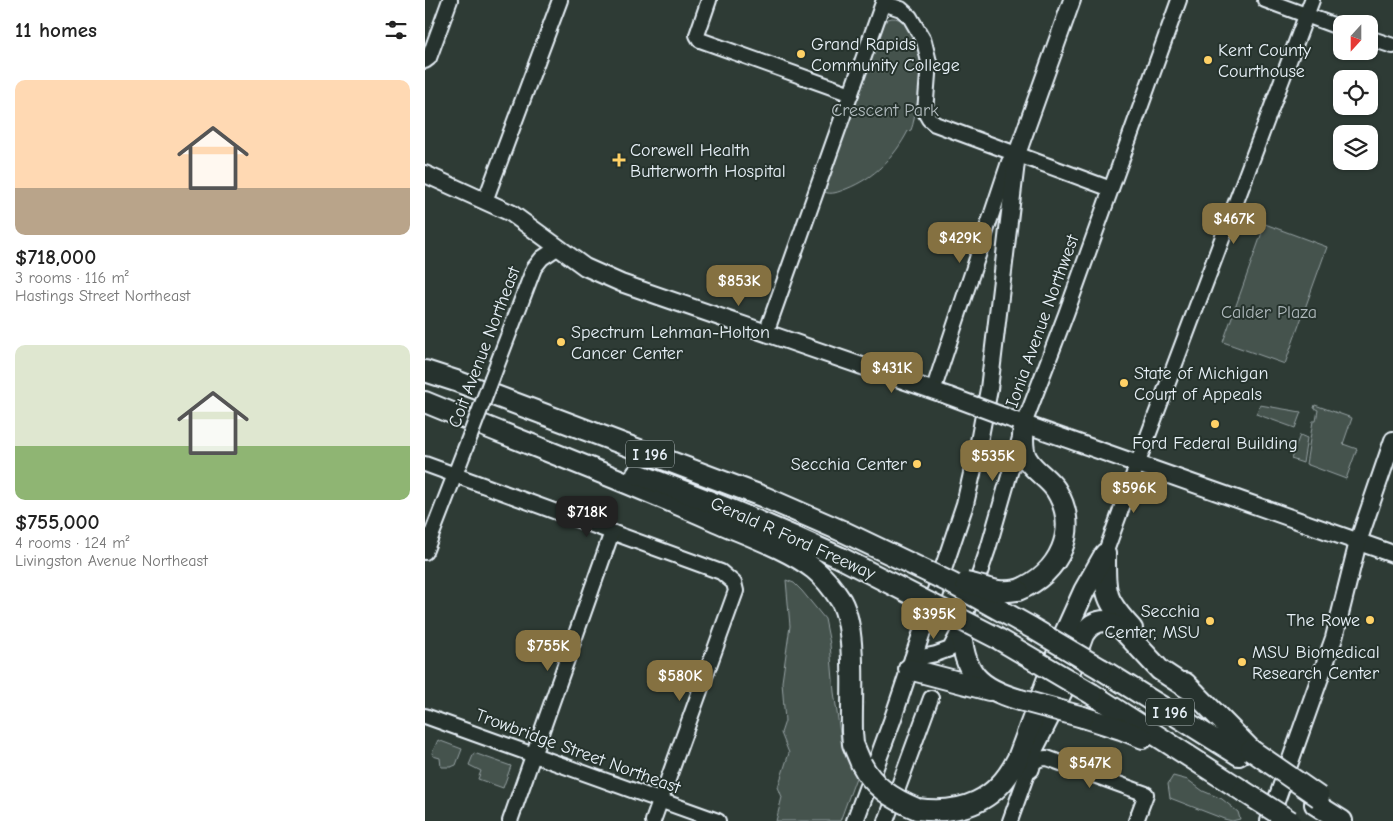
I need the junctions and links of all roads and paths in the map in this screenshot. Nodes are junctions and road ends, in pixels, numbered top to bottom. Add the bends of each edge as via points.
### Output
1 (450, 0) edge
2 (560, 0) edge
3 (709, 0) edge
4 (1072, 0) edge
5 (1179, 0) edge
6 (1265, 0) edge
7 (1312, 0) edge
8 (884, 1) edge
9 (1305, 15) junction
10 (1333, 25) edge
11 (1378, 41) edge
12 (1393, 46) edge
13 (425, 61) edge
14 (851, 94) junction
15 (1017, 154) junction
16 (425, 174) edge
17 (1111, 189) junction
18 (485, 201) junction
19 (557, 248) junction
20 (766, 333) junction
21 (425, 369) edge
22 (941, 394) junction
23 (425, 401) edge
24 (1017, 422) junction
25 (1393, 440) edge
26 (425, 464) edge
27 (1137, 464) junction
28 (453, 475) junction
29 (613, 532) junction
30 (1358, 542) junction
31 (425, 552) edge
32 (1105, 554) junction
33 (1393, 554) edge
34 (951, 583) junction
35 (961, 628) junction
36 (911, 664) junction
37 (992, 690) junction
38 (1195, 693) junction
39 (931, 698) dead end
40 (425, 716) edge
41 (1171, 745) junction
42 (533, 755) junction
43 (1247, 756) junction
44 (1029, 768) junction
45 (661, 801) junction
46 (1338, 818) edge
47 (510, 821) edge
48 (653, 821) edge
49 (718, 821) edge
50 (855, 821) edge
51 (886, 821) edge
52 (1010, 821) edge
53 (1136, 821) edge
54 (1269, 821) edge
55 (1290, 821) edge

1 - 13 street via 429,58
2 - 18 street
3 - 14 street via 697,37 711,45
4 - 15 main road
5 - 17 street, Ionia Avenue Northwest
6 - 9 street
7 - 9 street
8 - 14 street
8 - 15 street via 910,17 924,41 929,62 925,112 929,119
9 - 10 street
9 - 27 street
11 - 12 street
14 - 20 street
15 - 17 street
15 - 22 street via 1009,162
15 - 36 main road via 989,389 977,452 965,504
16 - 18 main road
17 - 24 street, Ionia Avenue Northwest
18 - 19 main road via 511,213
19 - 20 main road via 585,267 621,283
19 - 28 street, Coit Avenue Northeast, bridge via 534,268
20 - 22 main road
21 - 34 highway, Gerald R Ford Freeway / I 196, bridge via 764,497
22 - 24 main road, bridge
23 - 32 highway, bridge via 696,512 781,550 814,569 840,600 846,614 851,652 851,732 861,763 870,778 888,795 917,809 949,811 976,803 990,795 1008,776 1019,758 1065,633
23 - 41 highway, Gerald R Ford Freeway / I 196, bridge via 694,494 841,558 997,638
24 - 27 main road
24 - 34 highway, bridge via 1027,459 1060,496 1067,523 1064,542 1054,564 1042,577 1018,590 995,591 968,583
24 - 35 street, Ionia Avenue Northwest via 988,549
25 - 30 main road
26 - 28 street
27 - 30 main road
27 - 32 street
28 - 29 street
28 - 31 street, Coit Avenue Northeast
29 - 42 street
29 - 45 street via 721,572 734,583 736,591
30 - 33 main road
30 - 54 main road via 1334,638
32 - 38 highway via 1105,587 1111,606
34 - 43 highway, Gerald R Ford Freeway / I 196, bridge
35 - 36 street, Ionia Avenue Northwest via 950,649
35 - 37 highway via 968,665 977,679
36 - 37 highway
36 - 50 main road
37 - 41 highway, bridge
38 - 43 highway
38 - 44 highway via 1160,670 1114,623 1095,623 1083,635 1064,688 1033,748
39 - 51 street
40 - 42 street, Trowbridge Street Northeast
41 - 55 highway, Gerald R Ford Freeway / I 196, bridge
42 - 45 street, Trowbridge Street Northeast
42 - 47 street
43 - 46 highway, bridge via 1317,801 1329,804
44 - 52 street
44 - 53 street via 1040,758 1047,758 1146,794
45 - 48 street
45 - 49 street, Trowbridge Street Northeast

